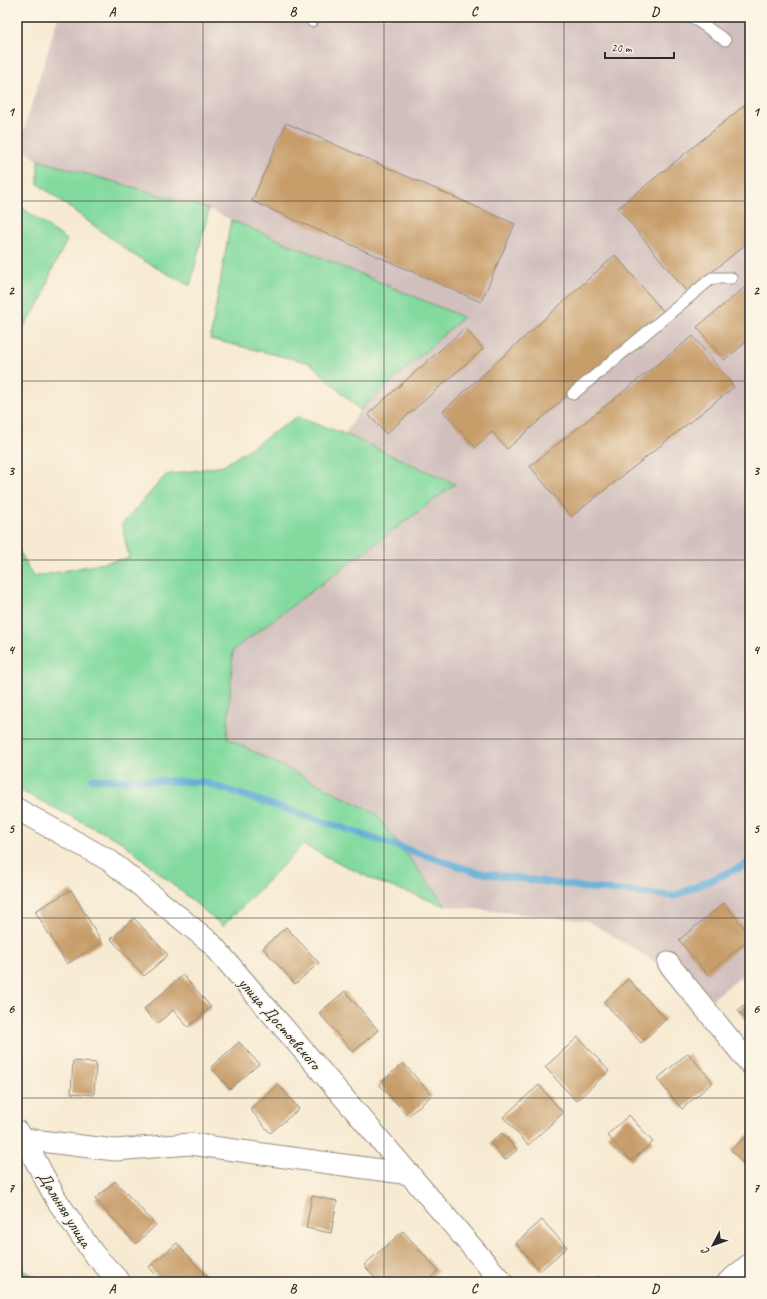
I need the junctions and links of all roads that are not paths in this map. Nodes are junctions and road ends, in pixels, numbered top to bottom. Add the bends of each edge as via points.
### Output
1 (692, 17) edge
2 (725, 40) dead end
3 (731, 278) dead end
4 (573, 394) dead end
5 (17, 809) edge
6 (668, 963) dead end
7 (750, 1064) edge
8 (21, 1135) edge
9 (410, 1174) junction
10 (750, 1264) edge
11 (120, 1282) edge
12 (502, 1282) edge
13 (728, 1282) edge

1 - 2 lane
3 - 4 lane via 712,278
5 - 9 street, улица Достоевского via 110,861 211,943
6 - 7 street
8 - 9 street via 115,1150 190,1144
8 - 11 street, Дальняя улица via 56,1199 94,1253
9 - 12 street, улица Достоевского
10 - 13 street

